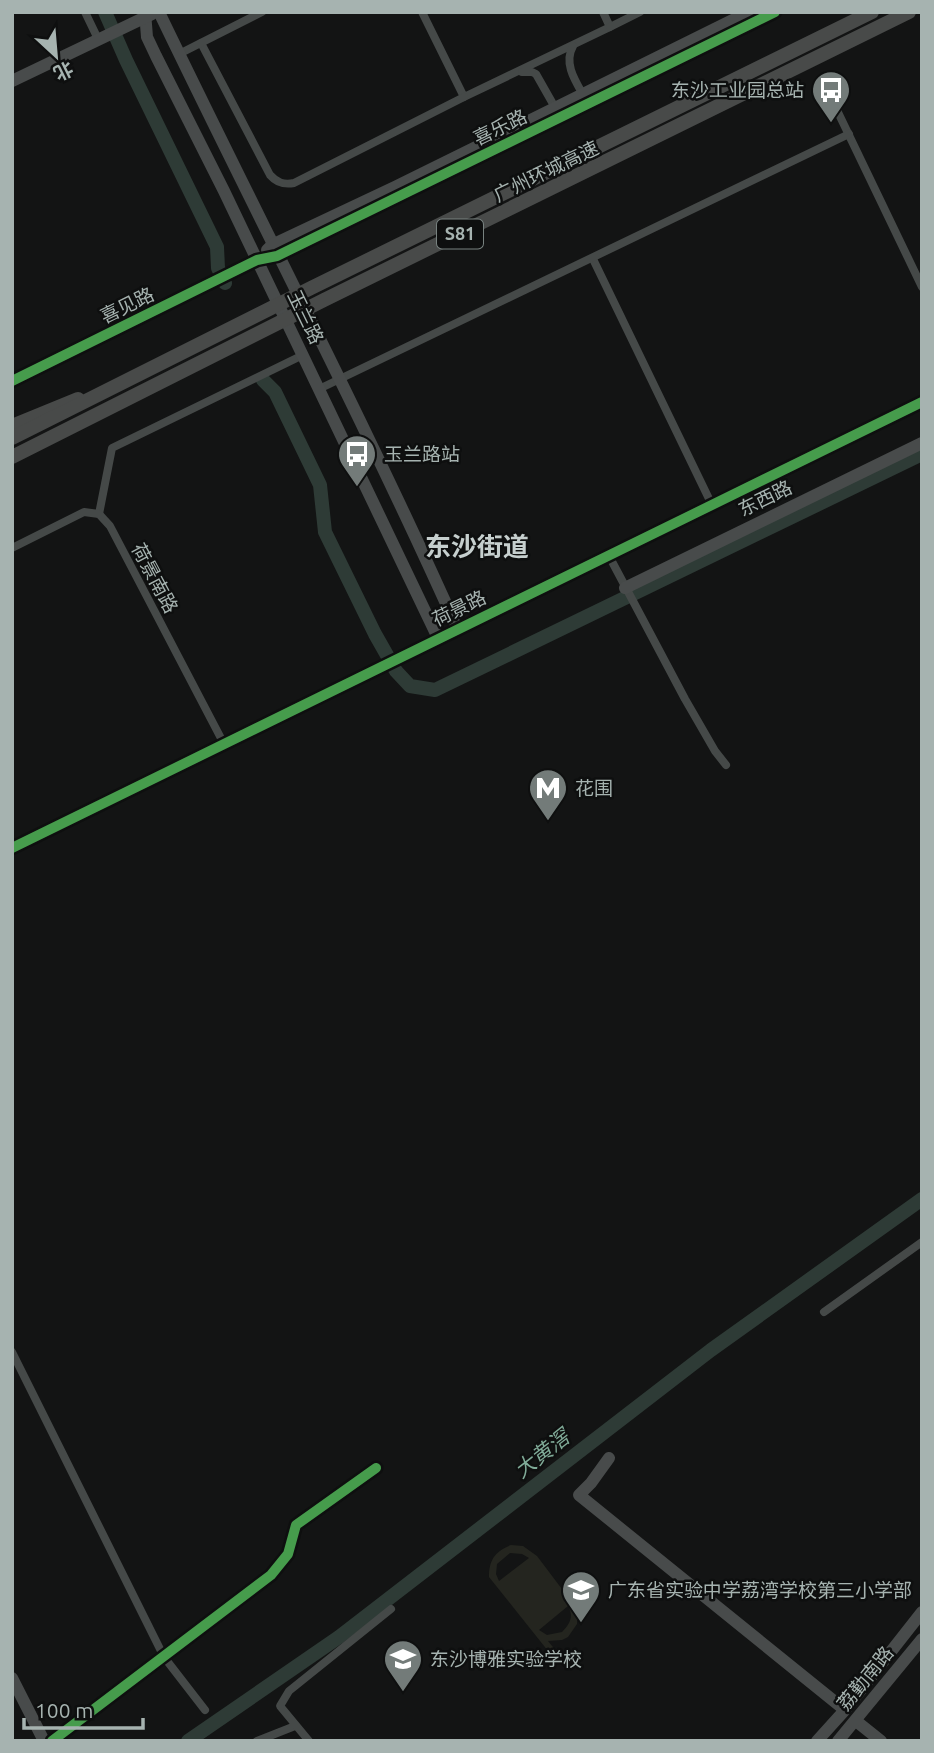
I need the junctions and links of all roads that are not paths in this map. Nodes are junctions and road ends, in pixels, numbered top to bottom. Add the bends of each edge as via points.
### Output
1 (85, 12) edge
2 (262, 12) edge
3 (422, 12) edge
4 (603, 12) edge
5 (640, 12) edge
6 (750, 12) edge
7 (775, 12) edge
8 (872, 12) edge
9 (909, 12) edge
10 (153, 13) edge
11 (610, 27) junction
12 (100, 38) junction
13 (583, 40) junction
14 (201, 43) junction
15 (177, 50) junction
16 (156, 56) junction
17 (512, 74) junction
18 (822, 79) dead end
19 (12, 81) edge
20 (464, 97) junction
21 (585, 99) junction
22 (558, 113) junction
23 (849, 134) junction
24 (274, 250) junction
25 (593, 259) junction
26 (257, 260) junction
27 (922, 287) edge
28 (303, 355) junction
29 (179, 356) junction
30 (340, 379) junction
31 (12, 381) edge
32 (319, 390) junction
33 (922, 402) edge
34 (12, 426) edge
35 (12, 438) edge
36 (922, 443) edge
37 (12, 458) edge
38 (712, 505) junction
39 (99, 514) junction
40 (12, 548) edge
41 (608, 554) junction
42 (625, 588) junction
43 (457, 628) junction
44 (438, 638) junction
45 (224, 744) junction
46 (726, 765) dead end
47 (12, 848) edge
48 (922, 1242) edge
49 (824, 1312) dead end
50 (12, 1352) edge
51 (609, 1458) dead end
52 (376, 1468) dead end
53 (391, 1609) dead end
54 (922, 1612) edge
55 (922, 1639) edge
56 (164, 1657) junction
57 (12, 1678) edge
58 (205, 1710) dead end
59 (845, 1710) junction
60 (856, 1721) junction
61 (295, 1726) junction
62 (44, 1741) edge
63 (52, 1741) edge
64 (257, 1741) edge
65 (309, 1741) edge
66 (817, 1741) edge
67 (838, 1741) edge
68 (881, 1741) edge

1 - 12 street
2 - 14 street
3 - 20 street
4 - 11 street
5 - 11 street
6 - 21 street, 喜乐路
7 - 21 street, 喜乐路
8 - 29 highway, 广州环城高速 / S81, bridge
9 - 37 highway, 广州环城高速 / S81, bridge
10 - 12 street
10 - 15 street, 玉兰路
10 - 16 street, 玉兰路 via 147,37
11 - 13 street
12 - 19 street
13 - 17 street
13 - 21 street via 572,47 568,63
14 - 15 street
14 - 20 street via 270,175 285,185
15 - 16 street
15 - 24 street, 玉兰路
16 - 26 street, 玉兰路
17 - 20 street
17 - 22 street via 536,74
18 - 23 street
21 - 22 street, 喜乐路
22 - 24 street, 喜乐路
23 - 25 street
23 - 27 street
24 - 26 street, 喜乐路
24 - 30 street, 玉兰路
25 - 30 street
25 - 38 street
26 - 28 street, 玉兰路
26 - 31 street, 喜见路
28 - 32 street, 玉兰路
28 - 39 street via 112,449
29 - 34 highway, bridge
29 - 35 highway, 广州环城高速 / S81, bridge
30 - 32 street
30 - 43 street, 玉兰路
32 - 44 street, 玉兰路
33 - 38 street, 荷景路
36 - 42 street, 东西路
38 - 41 street, 荷景路
39 - 40 street via 84,512
39 - 45 street, 荷景南路 via 110,526
41 - 42 street
41 - 43 street, 荷景路
42 - 46 street
43 - 44 street, 荷景路
44 - 45 street, 荷景路
45 - 47 street, 荷景路
48 - 49 street
50 - 56 street
51 - 59 street via 579,1495
52 - 56 street via 296,1525 288,1554 271,1575
53 - 61 street via 289,1690 280,1706
54 - 59 street, 荔勤南路
55 - 60 street, 荔勤南路
56 - 58 street
56 - 63 street
57 - 62 street
59 - 66 street, 荔勤南路
60 - 67 street, 荔勤南路
60 - 68 street
61 - 64 street
61 - 65 street

